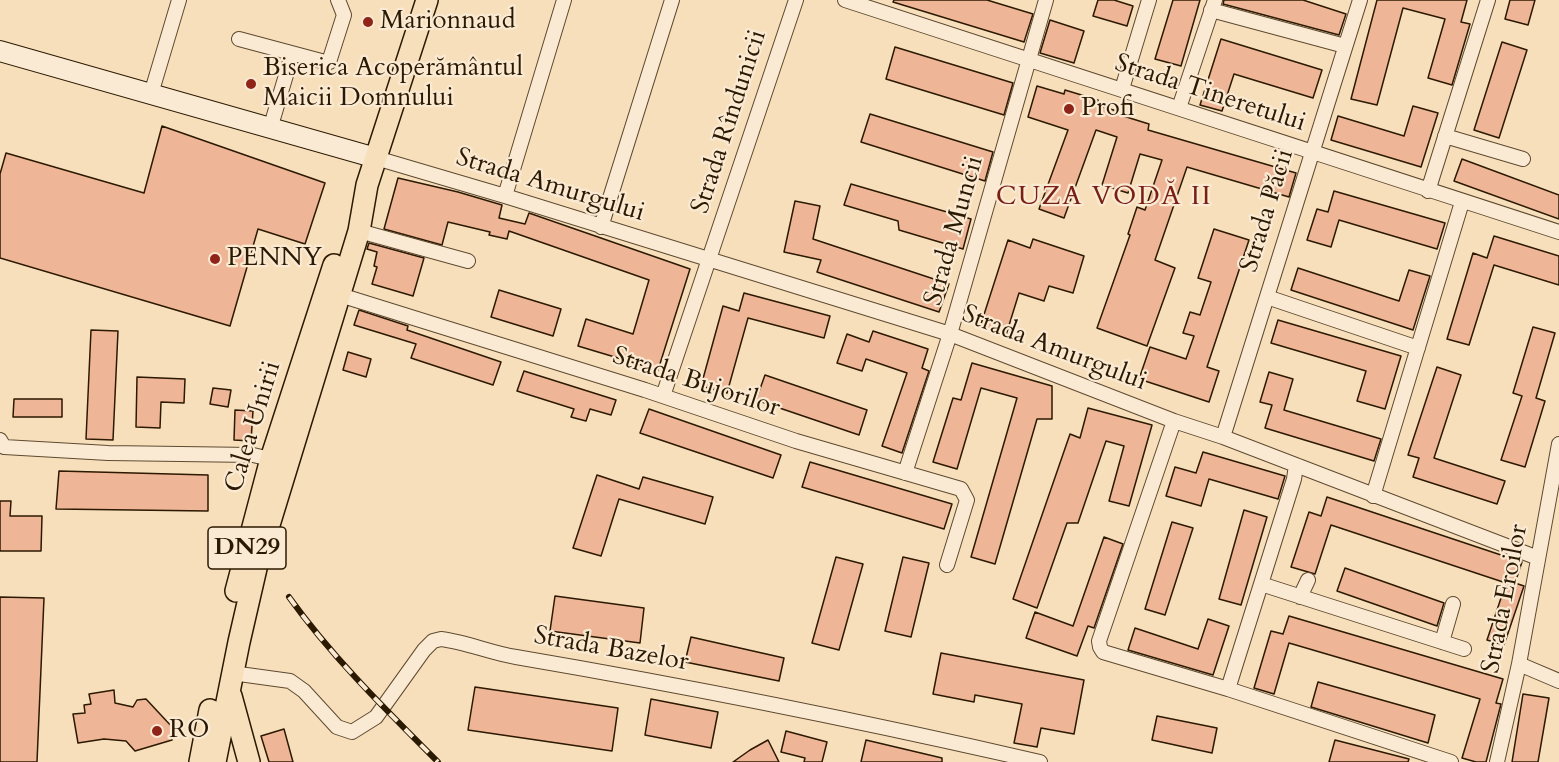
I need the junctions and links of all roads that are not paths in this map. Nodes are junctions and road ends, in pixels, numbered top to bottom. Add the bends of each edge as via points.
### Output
1 (179, 0) edge
2 (338, 0) edge
3 (427, 0) edge
4 (564, 0) edge
5 (672, 0) edge
6 (795, 0) edge
7 (845, 0) edge
8 (1046, 0) edge
9 (1149, 0) edge
10 (1344, 0) edge
11 (1488, 0) edge
12 (1359, 3) edge
13 (1213, 5) edge
14 (239, 39) dead end
15 (1345, 46) junction
16 (0, 51) edge
17 (292, 55) junction
18 (1030, 59) junction
19 (1122, 89) junction
20 (151, 93) junction
21 (1179, 108) junction
22 (270, 129) junction
23 (1444, 136) junction
24 (1312, 153) junction
25 (376, 158) junction
26 (1523, 159) dead end
27 (367, 185) junction
28 (1428, 191) junction
29 (505, 196) junction
30 (1462, 202) junction
31 (601, 226) junction
32 (358, 231) junction
33 (1559, 232) edge
34 (710, 260) junction
35 (468, 261) dead end
36 (340, 295) junction
37 (1267, 297) junction
38 (950, 334) junction
39 (1418, 348) junction
40 (663, 396) junction
41 (1174, 422) junction
42 (1223, 437) junction
43 (0, 440) edge
44 (1559, 448) edge
45 (279, 461) junction
46 (1296, 465) junction
47 (906, 473) junction
48 (1373, 496) junction
49 (1538, 558) junction
50 (946, 565) dead end
51 (1308, 580) dead end
52 (1261, 584) junction
53 (1300, 597) junction
54 (1453, 604) dead end
55 (1442, 642) junction
56 (1464, 649) dead end
57 (1519, 664) junction
58 (1559, 681) edge
59 (230, 682) junction
60 (1228, 689) junction
61 (200, 762) edge
62 (215, 762) edge
63 (249, 762) edge
64 (1040, 762) edge
65 (1451, 762) edge
66 (1497, 762) edge

1 - 20 street
2 - 17 street via 344,15 329,62
3 - 25 main road, Calea Unirii / DN29
4 - 29 street
5 - 31 street
6 - 34 street, Strada Rîndunicii
7 - 18 street, Strada Tineretului
8 - 18 street, Strada Muncii
9 - 19 street
10 - 12 street
11 - 23 street
12 - 15 street, Strada Păcii
13 - 15 street
13 - 21 street
14 - 17 street
15 - 24 street, Strada Păcii
16 - 20 street
17 - 22 street
18 - 19 street, Strada Tineretului
18 - 38 street, Strada Muncii
19 - 21 street, Strada Tineretului
20 - 22 street
21 - 24 street, Strada Tineretului
22 - 25 street
23 - 26 street
23 - 28 street
24 - 28 street, Strada Tineretului
24 - 37 street, Strada Păcii
25 - 27 main road, Calea Unirii / DN29
25 - 29 street, Strada Amurgului
27 - 32 main road, Calea Unirii / DN29
27 - 45 main road, Calea Unirii / DN29 via 349,219
28 - 30 street, Strada Tineretului
29 - 31 street, Strada Amurgului
30 - 33 street, Strada Tineretului
30 - 39 street
31 - 34 street, Strada Amurgului
32 - 35 street
32 - 36 main road, Calea Unirii / DN29
34 - 38 street, Strada Amurgului
34 - 40 street
36 - 40 street, Strada Bujorilor
36 - 45 main road, Calea Unirii / DN29
37 - 39 street
37 - 42 street, Strada Păcii
38 - 41 street, Strada Amurgului
38 - 47 street, Strada Muncii
39 - 48 street
40 - 47 street, Strada Bujorilor
41 - 42 street, Strada Amurgului
41 - 60 street via 1099,640 1100,647 1103,652
42 - 46 street, Strada Amurgului
43 - 45 street via 4,447 253,456
44 - 49 street, Strada Eroilor
45 - 59 main road, Calea Unirii / DN29
45 - 61 main road, Calea Unirii / DN29 via 242,564
46 - 48 street, Strada Amurgului
46 - 52 street
47 - 50 street, Strada Bujorilor via 955,486 967,496
48 - 49 street, Strada Amurgului
49 - 57 street, Strada Eroilor
51 - 53 street
52 - 53 street, Strada Eroilor
52 - 60 street
53 - 55 street, Strada Eroilor
54 - 55 street
55 - 56 street, Strada Eroilor
57 - 58 street
57 - 66 street, Strada Eroilor
59 - 62 main road, Calea Unirii / DN29
59 - 63 main road
59 - 64 street, Strada Bazelor via 290,681 337,727 352,732 376,717 424,650 441,639 500,654 851,719
60 - 65 street

